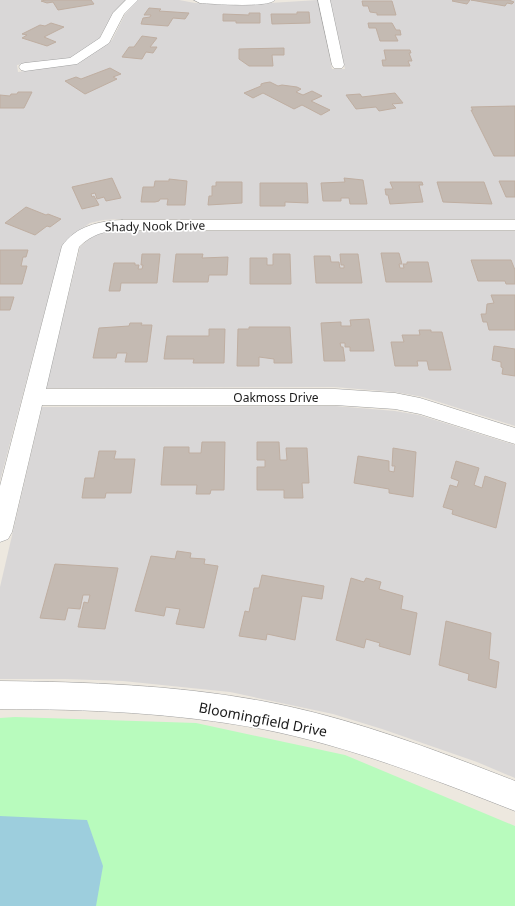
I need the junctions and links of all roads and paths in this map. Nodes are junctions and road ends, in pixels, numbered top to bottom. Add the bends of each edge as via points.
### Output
1 (132, 0) edge
2 (201, 0) edge
3 (268, 0) edge
4 (324, 0) edge
5 (338, 66) dead end
6 (25, 67) dead end
7 (515, 225) edge
8 (33, 397) junction
9 (515, 436) edge
10 (0, 532) edge
11 (0, 696) edge
12 (515, 796) edge

1 - 6 street via 119,13 105,40 73,61
2 - 3 street
4 - 5 street
7 - 8 street, Shady Nook Drive via 122,225 94,228 71,246
8 - 9 street, Oakmoss Drive via 335,397 389,401 420,406
8 - 10 street, Shady Nook Drive
11 - 12 street, Bloomingfield Drive via 120,698 227,709 351,738 426,762

